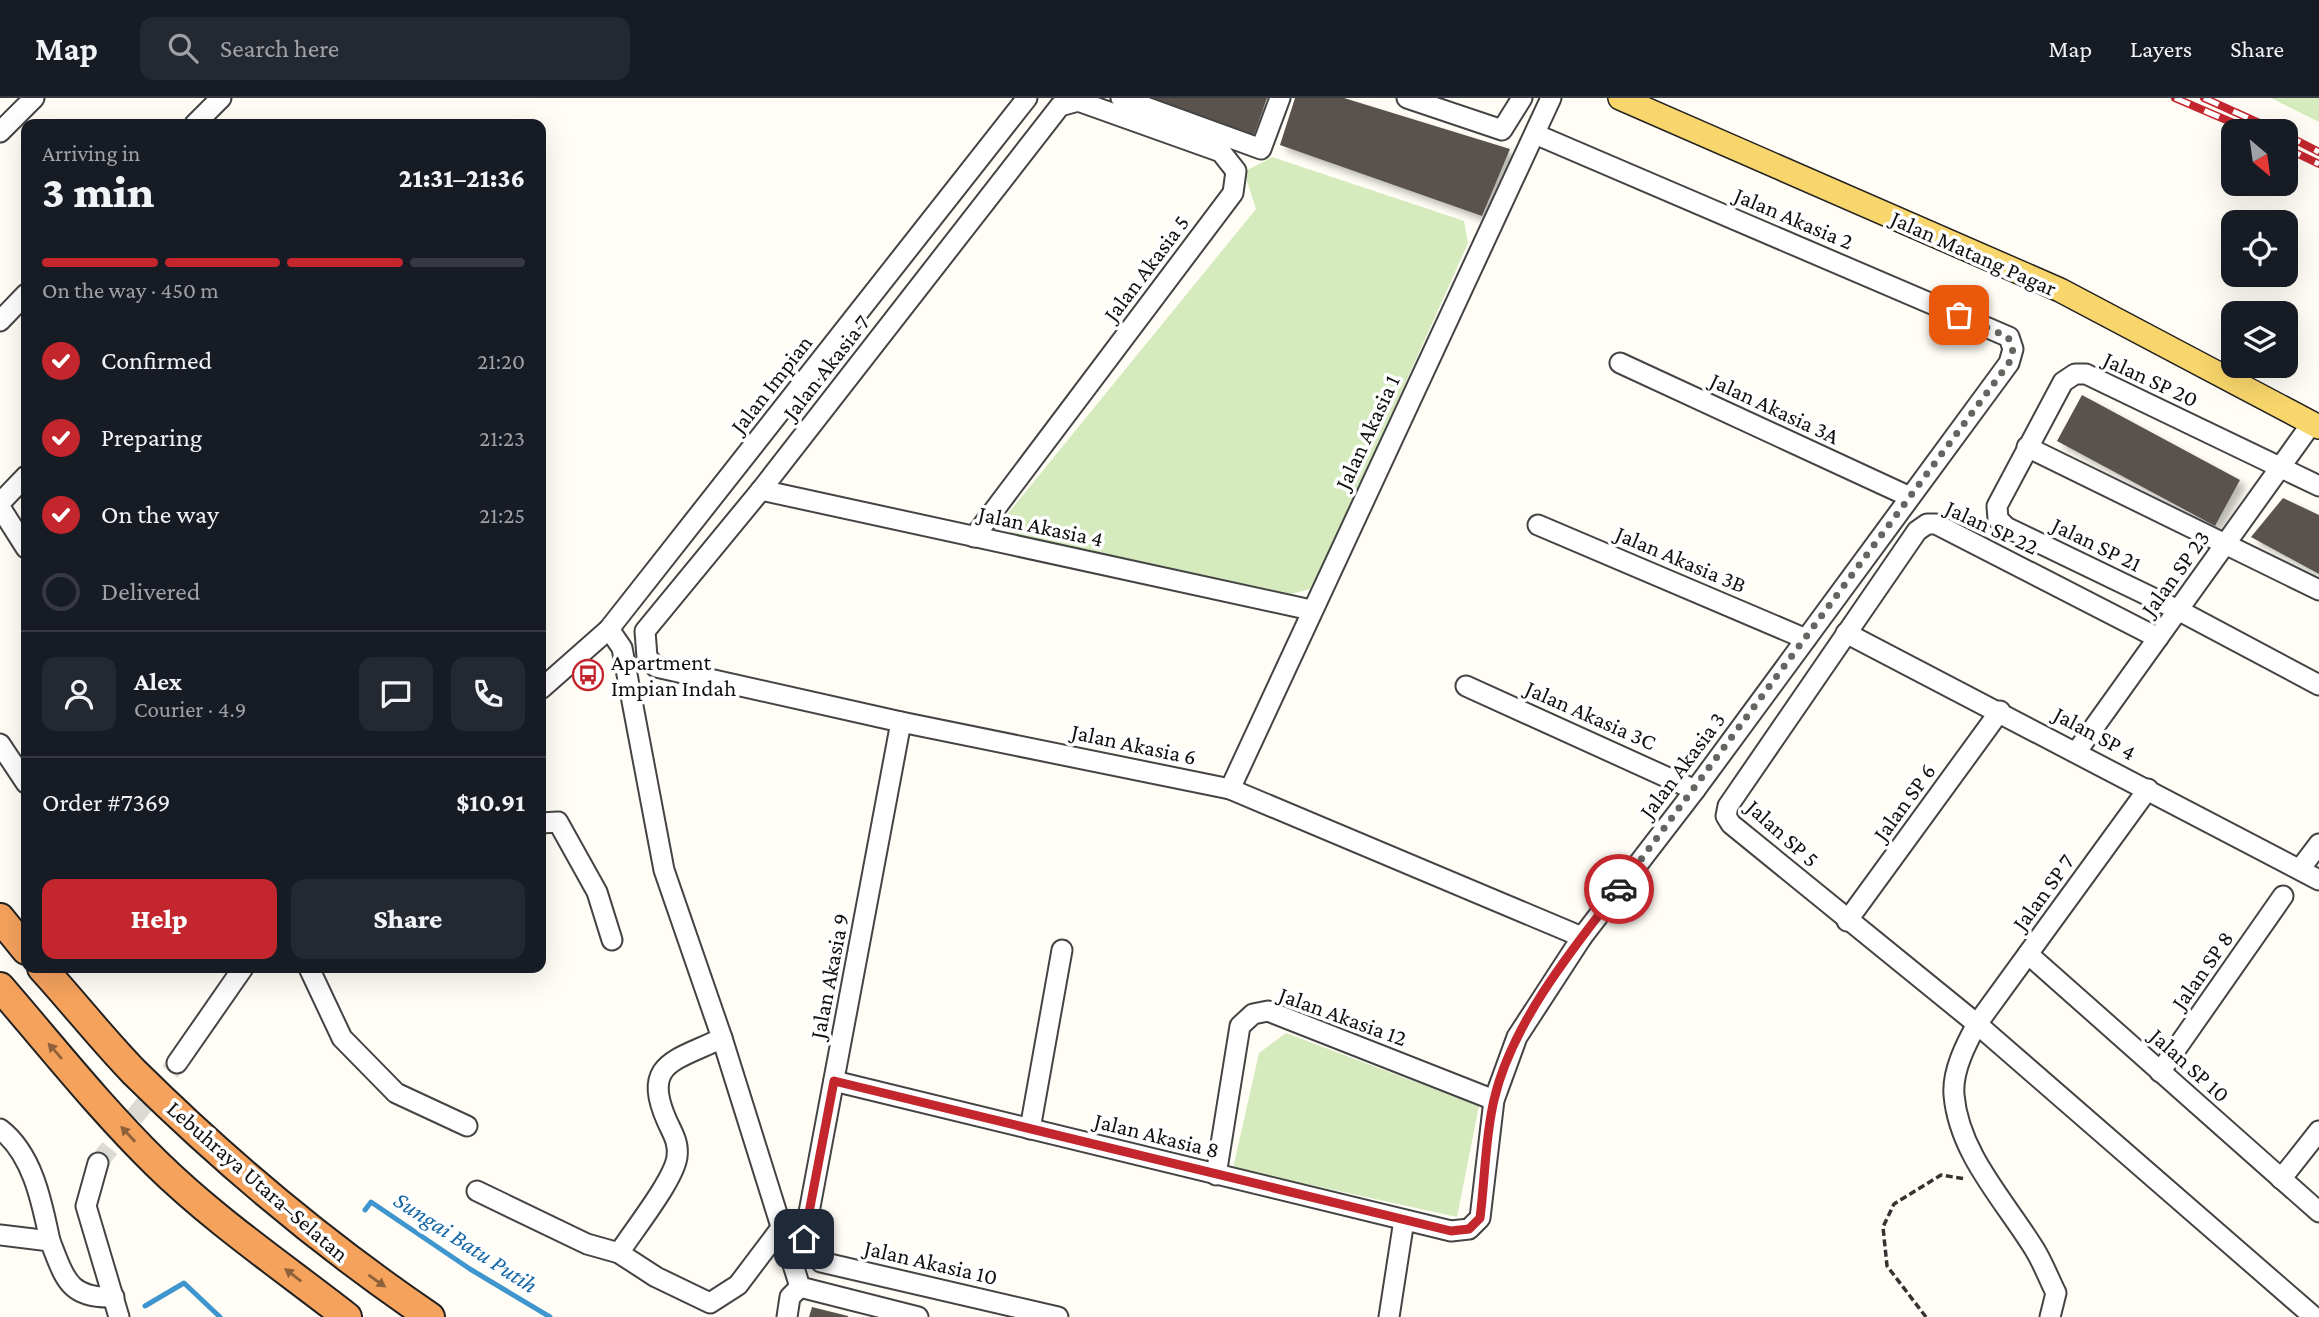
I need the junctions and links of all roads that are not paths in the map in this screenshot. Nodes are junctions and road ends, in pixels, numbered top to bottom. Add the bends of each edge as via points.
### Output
1 (34, 98) edge
2 (222, 98) edge
3 (1027, 98) edge
4 (1121, 98) edge
5 (1280, 98) edge
6 (1407, 98) edge
7 (1522, 98) edge
8 (1551, 98) edge
9 (1620, 98) edge
10 (1069, 102) joint
11 (200, 119) edge
12 (0, 132) edge
13 (1535, 134) junction
14 (21, 299) edge
15 (0, 321) edge
16 (1620, 363) dead end
17 (2009, 363) joint
18 (2315, 425) edge
19 (2027, 447) junction
20 (2280, 467) junction
21 (21, 482) edge
22 (2319, 486) edge
23 (761, 491) junction
24 (1910, 497) junction
25 (0, 505) edge
26 (1998, 519) joint
27 (1538, 525) dead end
28 (974, 537) junction
29 (21, 540) edge
30 (2226, 543) junction
31 (2319, 590) edge
32 (1311, 610) junction
33 (2178, 610) junction
34 (609, 629) junction
35 (1846, 633) junction
36 (2158, 638) junction
37 (1806, 639) junction
38 (656, 667) joint
39 (546, 685) edge
40 (2319, 685) edge
41 (1466, 686) dead end
42 (2000, 711) junction
43 (901, 722) junction
44 (0, 744) edge
45 (2077, 751) junction
46 (21, 776) edge
47 (1230, 789) junction
48 (2148, 789) junction
49 (1695, 790) junction
50 (546, 823) edge
51 (2319, 844) edge
52 (2300, 869) junction
53 (2319, 880) edge
54 (2283, 896) dead end
55 (0, 918) edge
56 (1847, 921) junction
57 (1582, 937) junction
58 (612, 940) dead end
59 (21, 944) edge
60 (1062, 950) dead end
61 (2028, 954) junction
62 (46, 973) edge
63 (240, 973) edge
64 (311, 973) edge
65 (0, 986) edge
66 (1978, 1024) junction
67 (722, 1038) junction
68 (177, 1063) tunnel mouth
69 (2160, 1072) junction
70 (834, 1081) junction
71 (1494, 1100) junction
72 (467, 1126) dead end
73 (0, 1129) edge
74 (1030, 1129) junction
75 (2319, 1131) edge
76 (98, 1163) tunnel mouth
77 (1216, 1175) junction
78 (2281, 1180) junction
79 (477, 1191) dead end
80 (2319, 1212) edge
81 (1404, 1220) junction
82 (781, 1228) junction
83 (1469, 1229) joint
84 (0, 1235) edge
85 (804, 1239) joint
86 (50, 1241) junction
87 (619, 1253) junction
88 (800, 1287) junction
89 (114, 1297) junction
90 (119, 1317) edge
91 (347, 1317) edge
92 (430, 1317) edge
93 (787, 1317) edge
94 (918, 1317) edge
95 (1058, 1317) edge
96 (1389, 1317) edge
97 (2050, 1317) edge
98 (2314, 1317) edge

1 - 12 street
2 - 11 street
3 - 34 street, Jalan Impian
4 - 5 street via 1261,149
6 - 7 street via 1502,130
8 - 13 street, Jalan Akasia 1
9 - 18 main road, Jalan Matang Pagar via 2060,290
10 - 23 street, Jalan Akasia 7 via 1060,106
10 - 28 street, Jalan Akasia 5 via 1078,101 1221,152 1236,171 1233,193
13 - 17 street, Jalan Akasia 2 via 2008,337 2013,349
13 - 32 street, Jalan Akasia 1
14 - 15 street
16 - 24 street, Jalan Akasia 3A
17 - 24 street, Jalan Akasia 3
18 - 20 street, Jalan SP 23
19 - 20 street, Jalan SP 20 via 2063,382 2085,374
19 - 26 street, Jalan SP 20 via 1997,506
19 - 30 street
20 - 22 street, Jalan SP 20
20 - 30 street, Jalan SP 23
21 - 25 street
23 - 28 street, Jalan Akasia 4
23 - 38 street, Jalan Akasia 7 via 645,631 647,657
24 - 37 street, Jalan Akasia 3
25 - 29 street
26 - 33 street, Jalan SP 21 via 2006,527
27 - 37 street, Jalan Akasia 3B
28 - 32 street, Jalan Akasia 4
30 - 31 street
30 - 33 street, Jalan SP 23
32 - 47 street, Jalan Akasia 1
33 - 36 street, Jalan SP 23
33 - 40 street, Jalan SP 21
34 - 39 street, Jalan Impian
34 - 67 street via 622,648 664,870
35 - 36 street, Jalan SP 22 via 1917,531 1936,524
35 - 42 street, Jalan SP 4
35 - 56 street, Jalan SP 5 via 1728,806 1726,816
36 - 45 street, Jalan SP 23
37 - 49 street, Jalan Akasia 3
38 - 43 street, Jalan Akasia 6
41 - 49 street, Jalan Akasia 3C
42 - 45 street, Jalan SP 4
42 - 56 street, Jalan SP 6
43 - 47 street, Jalan Akasia 6
43 - 70 street, Jalan Akasia 9
44 - 46 street
45 - 48 street, Jalan SP 4
47 - 57 street, Jalan Akasia 6
48 - 52 street, Jalan SP 4
48 - 61 street, Jalan SP 7
49 - 57 street, Jalan Akasia 3
50 - 58 street via 558,822 597,891
51 - 52 street
52 - 53 street, Jalan SP 4
54 - 69 street, Jalan SP 8
55 - 59 highway
56 - 66 street, Jalan SP 5
57 - 71 street, Jalan Akasia 3 via 1517,1037
60 - 74 street
61 - 66 street, Jalan SP 7
61 - 69 street, Jalan SP 10
62 -> 92 highway, Lebuhraya Utara–Selatan via 132,1069 243,1175 372,1278
63 - 68 street
64 - 72 street via 342,1038 396,1093
91 -> 65 highway, Lebuhraya Utara–Selatan via 157,1164
66 - 97 street, Jalan SP 7 via 1964,1048 1954,1092 1961,1129 2056,1293
66 - 98 street, Jalan SP 5
67 - 82 street
67 - 87 street via 666,1066 656,1082 657,1097 677,1144 676,1164
69 - 78 street, Jalan SP 10
70 - 74 street, Jalan Akasia 8
70 - 85 street, Jalan Akasia 9
71 - 77 street, Jalan Akasia 12 via 1268,1011 1253,1014 1240,1026
71 - 83 street, Jalan Akasia 3 via 1480,1218
73 - 86 street via 14,1139 40,1195
74 - 77 street, Jalan Akasia 8
75 - 78 street
76 - 89 street via 86,1206
77 - 81 street, Jalan Akasia 8
78 - 80 street, Jalan SP 10
79 - 87 street via 587,1244
81 - 83 street, Jalan Akasia 8 via 1451,1231
81 - 96 street
82 - 87 street via 738,1285 710,1303
82 - 88 street
84 - 86 street
85 - 95 street, Jalan Akasia 10 via 821,1262
86 - 89 street via 65,1279 91,1298
88 - 93 street via 790,1297
88 - 94 street
89 - 90 street

